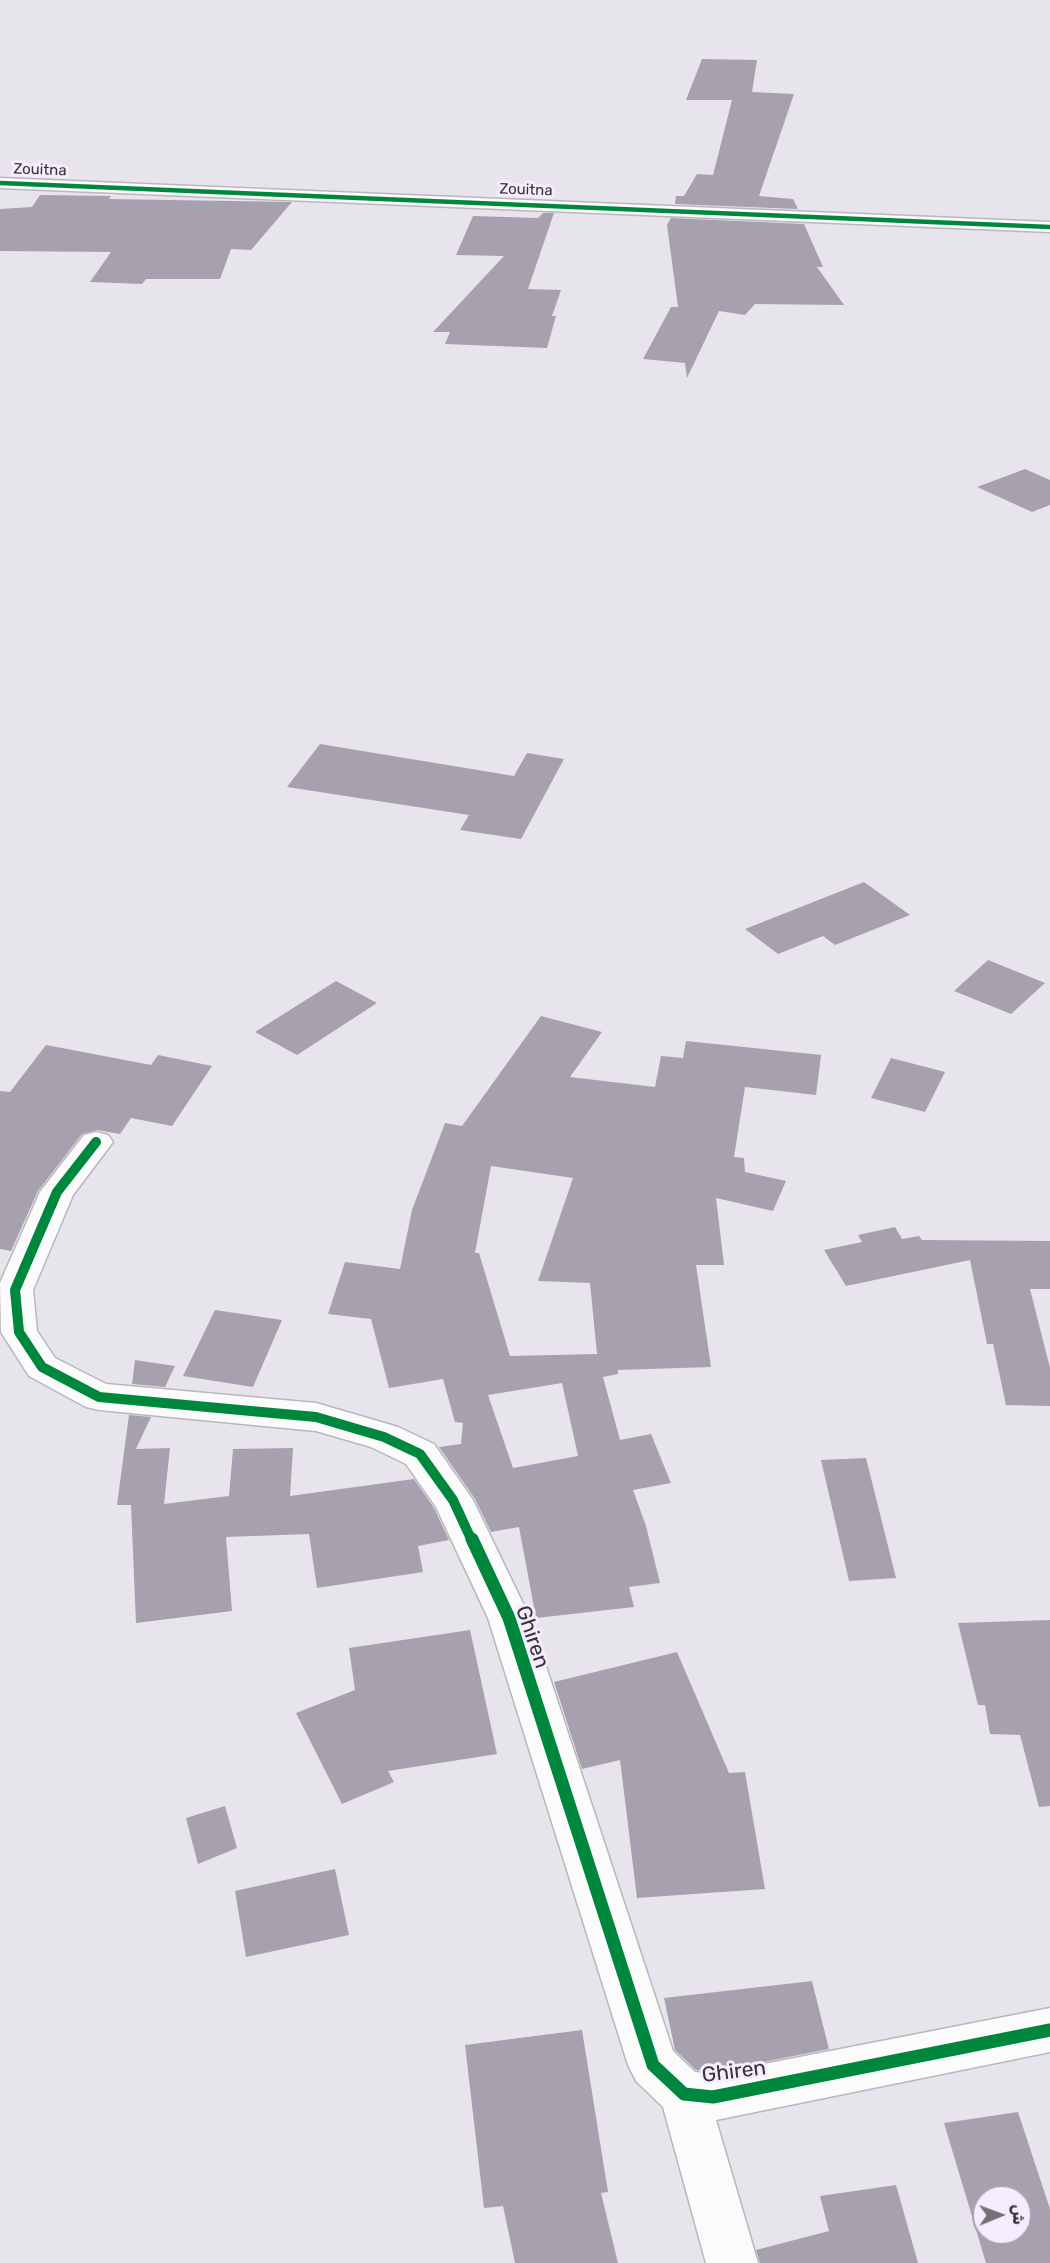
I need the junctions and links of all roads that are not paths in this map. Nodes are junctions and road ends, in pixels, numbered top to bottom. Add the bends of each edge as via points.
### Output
1 (0, 183) edge
2 (1050, 227) edge
3 (96, 1142) dead end
4 (12, 1267) edge
5 (1050, 2030) edge
6 (684, 2094) junction
7 (732, 2263) edge

1 - 2 street, Zouitna
3 - 4 street, Ghiren via 57,1192
4 - 6 street, Ghiren via 19,1332 42,1367 99,1397 316,1418 384,1437 420,1454 453,1500 508,1618 652,2065
5 - 6 street, Ghiren via 713,2097
6 - 7 street

